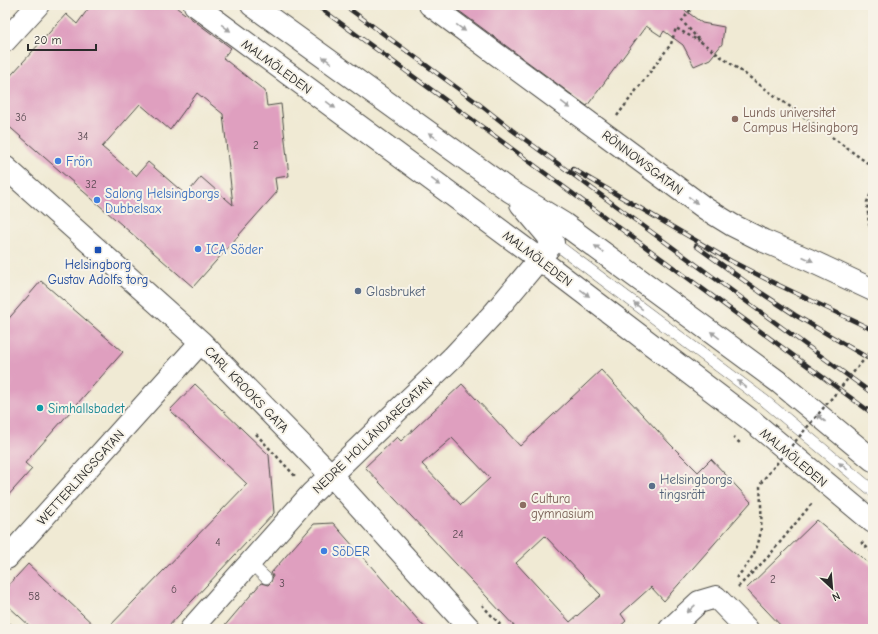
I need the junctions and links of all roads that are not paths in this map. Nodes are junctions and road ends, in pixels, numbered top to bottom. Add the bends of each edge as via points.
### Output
1 (38, 5) edge
2 (195, 5) edge
3 (252, 5) edge
4 (430, 5) edge
5 (5, 41) edge
6 (5, 167) edge
7 (510, 191) junction
8 (553, 242) junction
9 (539, 259) junction
10 (873, 290) edge
11 (201, 342) junction
12 (873, 460) edge
13 (331, 475) junction
14 (873, 491) edge
15 (873, 522) edge
16 (6, 558) dead end
17 (250, 563) junction
18 (266, 578) dead end
19 (191, 629) edge
20 (470, 629) edge
21 (670, 629) edge
22 (747, 629) edge

1 - 5 street
2 -> 9 street, MALMÖLEDEN
7 -> 3 street, MALMÖLEDEN
4 -> 10 street, RÖNNOWSGATAN via 706,209 764,241
6 - 11 street, CARL KROOKS GATA
7 - 8 street, MALMÖLEDEN
12 -> 7 street, MALMÖLEDEN via 780,384 564,224
8 - 9 street, NEDRE HOLLÄNDAREGATAN
14 -> 8 lane via 765,401
9 - 13 street, NEDRE HOLLÄNDAREGATAN via 453,357
9 -> 15 street, MALMÖLEDEN via 752,421
11 - 13 street, CARL KROOKS GATA
11 - 16 street, WETTERLINGSGATAN
13 - 17 street, NEDRE HOLLÄNDAREGATAN
13 - 20 street, CARL KROOKS GATA
17 - 18 lane
17 - 19 street, NEDRE HOLLÄNDAREGATAN
22 -> 21 street via 716,597 699,602

